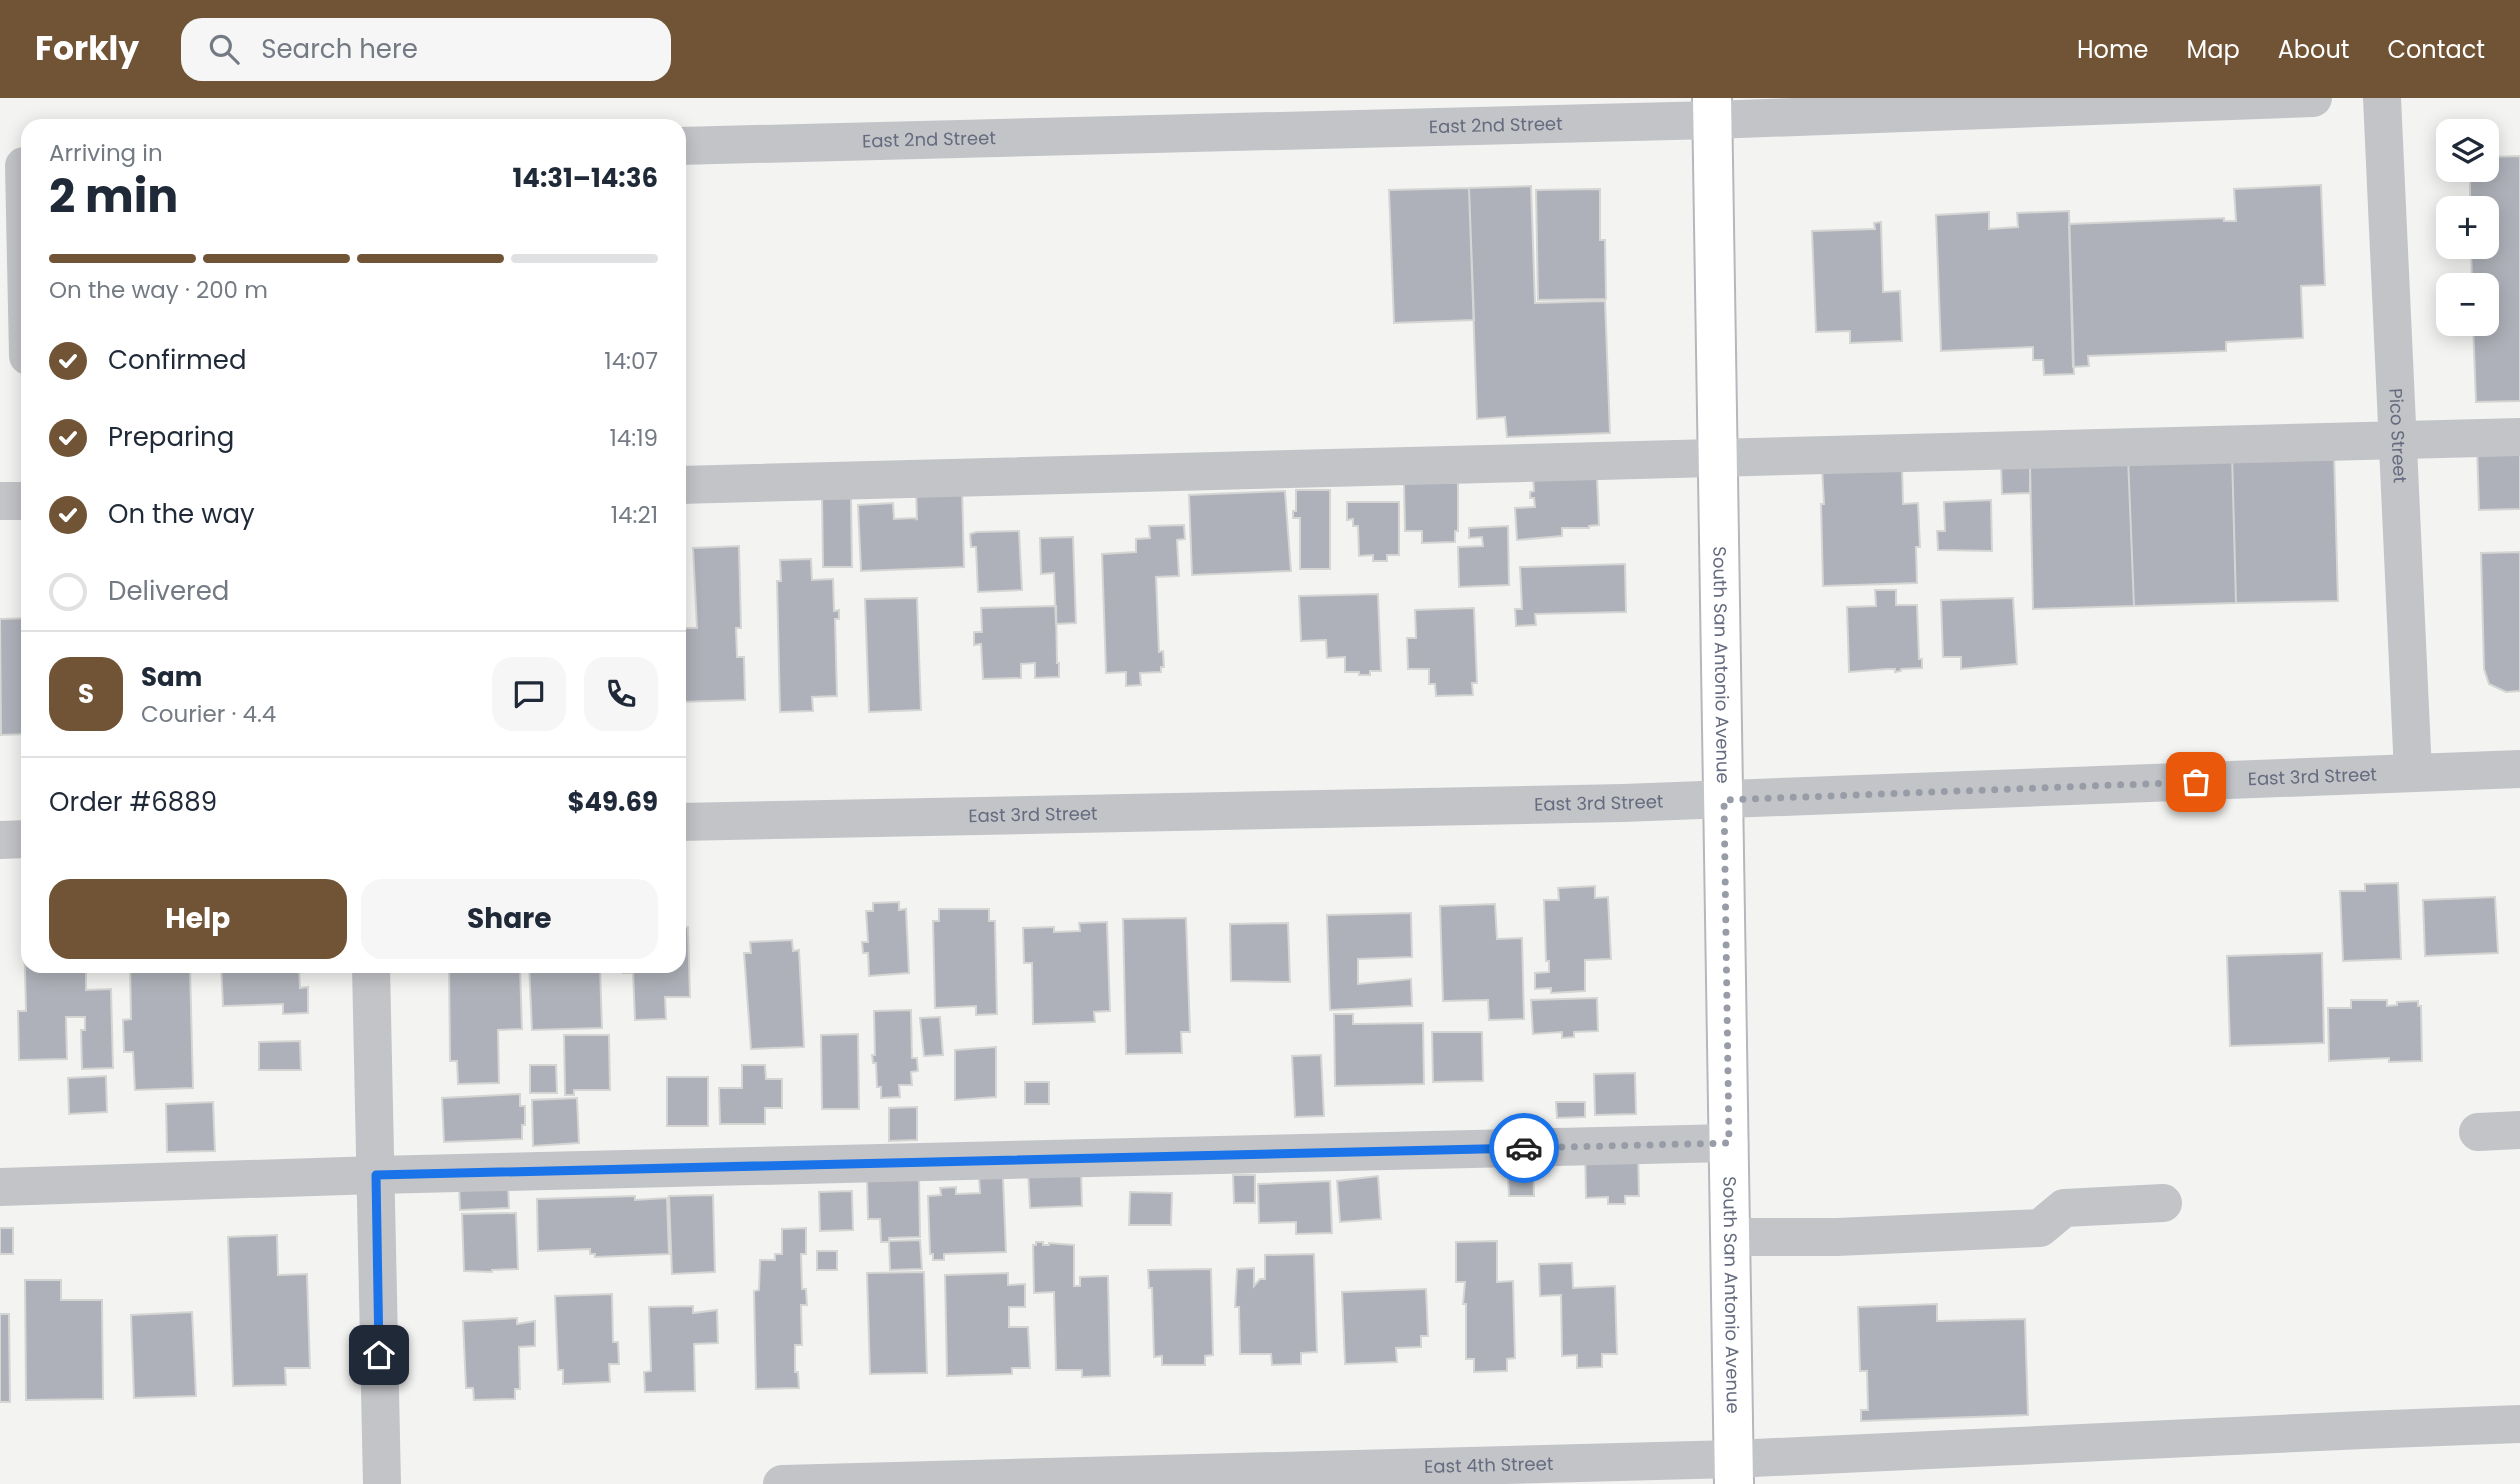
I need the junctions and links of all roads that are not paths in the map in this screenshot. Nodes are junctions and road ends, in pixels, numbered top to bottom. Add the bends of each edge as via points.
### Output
1 (2313, 98) edge
2 (2382, 98) edge
3 (1712, 109) edge
4 (686, 146) edge
5 (17, 166) edge
6 (21, 235) edge
7 (2520, 437) edge
8 (2398, 441) junction
9 (1718, 458) junction
10 (686, 485) edge
11 (0, 501) edge
12 (21, 501) edge
13 (2520, 769) edge
14 (2413, 773) junction
15 (1724, 800) junction
16 (686, 822) edge
17 (21, 839) edge
18 (0, 840) edge
19 (371, 973) edge
20 (2520, 1130) edge
21 (2478, 1132) dead end
22 (1729, 1143) junction
23 (376, 1175) junction
24 (0, 1187) edge
25 (2163, 1203) dead end
26 (1730, 1237) junction
27 (2520, 1424) edge
28 (1734, 1472) edge
29 (382, 1484) edge
30 (782, 1484) edge

1 - 3 street, East 2nd Street
2 - 8 street, Pico Street
3 - 4 street, East 2nd Street
3 - 9 main road, South San Antonio Avenue
5 - 6 street
7 - 8 street
8 - 9 street
8 - 14 street, Pico Street
9 - 10 street
9 - 15 main road, South San Antonio Avenue
11 - 12 street
13 - 14 street, East 3rd Street
14 - 15 street, East 3rd Street
15 - 16 street, East 3rd Street
15 - 22 main road, South San Antonio Avenue
17 - 18 street
19 - 23 street
20 - 21 street
22 - 23 street
22 - 26 main road, South San Antonio Avenue
23 - 24 street
23 - 29 street
25 - 26 street via 2064,1208 2040,1228
26 - 28 main road, South San Antonio Avenue
27 - 28 street, East 4th Street via 2349,1430
28 - 30 street, East 4th Street

